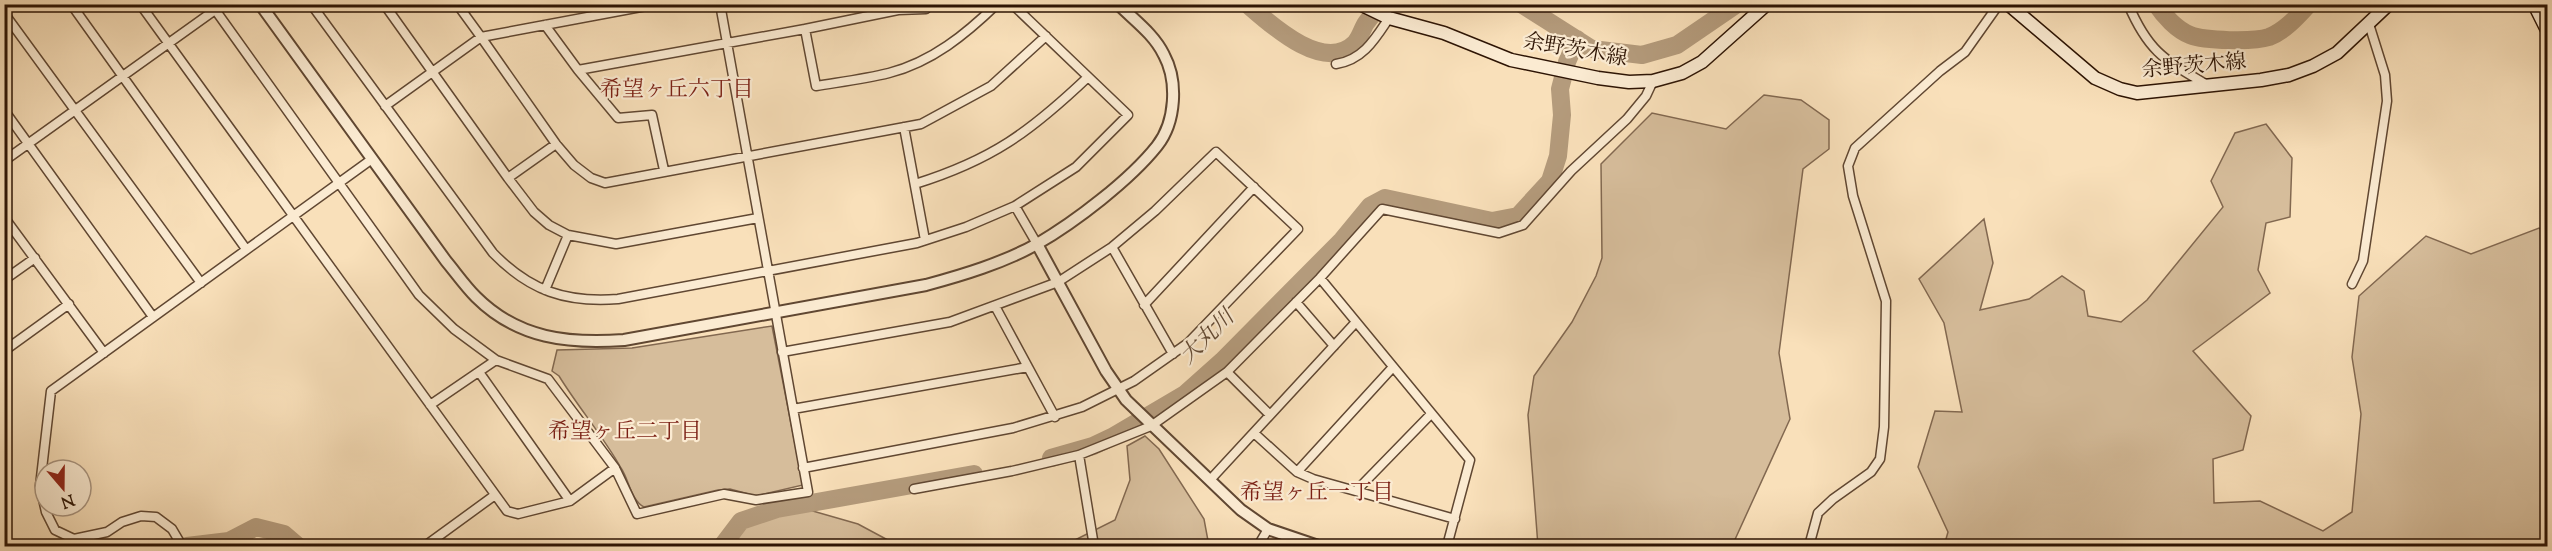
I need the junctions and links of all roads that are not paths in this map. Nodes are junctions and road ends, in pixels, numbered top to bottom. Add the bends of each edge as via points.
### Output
1 (71, 4) edge
2 (140, 4) edge
3 (261, 4) edge
4 (311, 4) edge
5 (384, 4) edge
6 (457, 4) edge
7 (657, 4) edge
8 (720, 4) edge
9 (927, 4) edge
10 (998, 4) edge
11 (1012, 4) edge
12 (1118, 4) edge
13 (1767, 4) edge
14 (2000, 4) edge
15 (2008, 4) edge
16 (2128, 4) edge
17 (2389, 4) edge
18 (2534, 4) edge
19 (213, 7) edge
20 (1365, 7) edge
21 (4, 12) edge
22 (1386, 17) junction
23 (2369, 24) junction
24 (545, 25) junction
25 (805, 29) junction
26 (2547, 32) edge
27 (1046, 36) junction
28 (481, 37) junction
29 (727, 43) junction
30 (168, 44) junction
31 (1336, 64) dead end
32 (578, 70) junction
33 (433, 72) junction
34 (123, 76) junction
35 (1088, 77) junction
36 (1653, 81) junction
37 (2210, 86) junction
38 (385, 106) junction
39 (4, 110) edge
40 (75, 110) junction
41 (904, 127) junction
42 (28, 144) junction
43 (556, 144) junction
44 (747, 157) junction
45 (372, 159) junction
46 (4, 161) edge
47 (664, 170) junction
48 (508, 178) junction
49 (339, 183) junction
50 (915, 184) junction
51 (1254, 187) junction
52 (1015, 206) junction
53 (293, 216) junction
54 (4, 217) edge
55 (758, 218) junction
56 (568, 235) junction
57 (925, 240) junction
58 (1036, 244) junction
59 (1112, 247) junction
60 (246, 249) junction
61 (35, 258) junction
62 (768, 271) junction
63 (1320, 278) junction
64 (4, 280) edge
65 (1058, 282) junction
66 (201, 283) junction
67 (2352, 284) dead end
68 (545, 290) junction
69 (1296, 302) junction
70 (69, 304) junction
71 (1144, 305) junction
72 (995, 306) junction
73 (775, 312) junction
74 (153, 317) junction
75 (1356, 322) junction
76 (1334, 346) junction
77 (4, 351) edge
78 (782, 352) junction
79 (104, 353) junction
80 (1173, 354) junction
81 (496, 360) junction
82 (1028, 367) junction
83 (1393, 367) junction
84 (478, 372) junction
85 (1227, 372) junction
86 (1118, 389) junction
87 (430, 405) junction
88 (793, 410) junction
89 (1431, 414) junction
90 (1270, 415) junction
91 (1055, 417) junction
92 (1146, 421) junction
93 (1254, 433) junction
94 (1079, 455) junction
95 (615, 468) junction
96 (803, 468) junction
97 (1297, 472) junction
98 (1210, 480) junction
99 (914, 489) dead end
100 (1356, 491) junction
101 (495, 495) junction
102 (570, 501) junction
103 (1455, 519) junction
104 (1268, 529) junction
105 (182, 546) edge
106 (425, 546) edge
107 (1094, 546) edge
108 (1258, 546) edge
109 (1318, 546) edge
110 (1447, 546) edge
111 (1809, 546) edge

1 - 34 street
2 - 30 street
3 - 45 street
4 - 38 street
5 - 33 street
6 - 28 street
7 - 24 street
8 - 29 street
9 - 25 street via 926,9 898,10
10 - 25 street via 952,44 917,64 889,74 816,86
11 - 27 street
12 - 58 street via 1165,55 1173,100 1167,127 1158,145 1117,186
13 - 36 main road, 余野茨木線 via 1702,62 1682,73
14 - 111 street via 1965,52 1855,148 1848,166 1853,196 1886,301 1884,428 1880,459 1871,472 1818,513
15 - 37 main road, 余野茨木線 via 2095,78 2120,89 2137,93
16 - 37 street via 2153,48 2173,65
17 - 23 main road, 余野茨木線
18 - 26 main road
19 - 30 street
19 - 49 street
20 - 22 main road, 余野茨木線
21 - 40 street
22 - 31 street via 1374,41 1355,58
22 - 36 main road, 余野茨木線 via 1444,33 1511,60 1629,82
23 - 37 main road, 余野茨木線 via 2337,53 2313,66 2280,76
23 - 67 street via 2385,75 2387,101 2363,261
24 - 28 street
24 - 32 street
25 - 29 street
27 - 35 street
27 - 41 street via 991,86 921,124
28 - 33 street
28 - 43 street
29 - 32 street
29 - 44 street
30 - 34 street
30 - 53 street
32 - 47 street via 618,118 652,115
33 - 38 street
33 - 48 street
34 - 40 street
34 - 60 street
35 - 50 street via 1052,112 990,155
35 - 52 street via 1128,115 1076,167
36 - 63 street via 1627,119 1570,171 1523,225 1499,233 1382,209
38 - 68 street via 493,253 526,282
39 - 42 street
40 - 42 street
40 - 66 street
41 - 44 street
41 - 50 street
42 - 46 street
42 - 74 street
43 - 47 street via 583,174 605,183
43 - 48 street
44 - 47 street
44 - 55 street
45 - 49 street
45 - 73 street via 477,298 528,331 561,340 613,341
48 - 56 street via 534,212
49 - 53 street
49 - 81 street via 419,295 453,329
50 - 57 street
51 - 59 street via 1216,152
51 - 71 street
51 - 80 street via 1298,229
52 - 57 street
52 - 58 street
53 - 60 street
53 - 87 street
54 - 61 street
55 - 56 street via 616,243
55 - 62 street
56 - 68 street
57 - 62 street
58 - 65 street
58 - 73 street via 937,282
59 - 65 street
59 - 71 street
60 - 66 street
61 - 64 street
61 - 70 street
62 - 68 street via 618,299 591,301
62 - 73 street
63 - 69 street
63 - 75 street
65 - 72 street
65 - 86 street
66 - 74 street
69 - 76 street
69 - 85 street
70 - 77 street
70 - 79 street
71 - 80 street
72 - 78 street via 950,322
72 - 82 street
73 - 78 street
74 - 79 street
75 - 76 street
75 - 83 street
76 - 90 street
78 - 88 street
79 - 105 street via 51,391 40,486 46,512 55,530 74,538 107,532 141,516 156,517 172,529
80 - 86 street
81 - 84 street
81 - 95 street via 548,379
82 - 88 street
82 - 91 street
83 - 89 street
83 - 97 street
84 - 87 street
84 - 102 street
85 - 90 street
85 - 92 street
86 - 91 street
86 - 92 street
87 - 101 street
88 - 96 street
89 - 100 street
89 - 103 street via 1470,460
90 - 93 street
91 - 96 street
92 - 94 street
92 - 98 street
93 - 97 street
93 - 98 street
94 - 99 street
94 - 107 street
95 - 96 street via 637,514 724,494 756,500 808,492
95 - 102 street
97 - 100 street
98 - 104 street
100 - 103 street
101 - 102 street via 507,511 518,514
101 - 106 street
103 - 110 street
104 - 108 street
104 - 109 street

